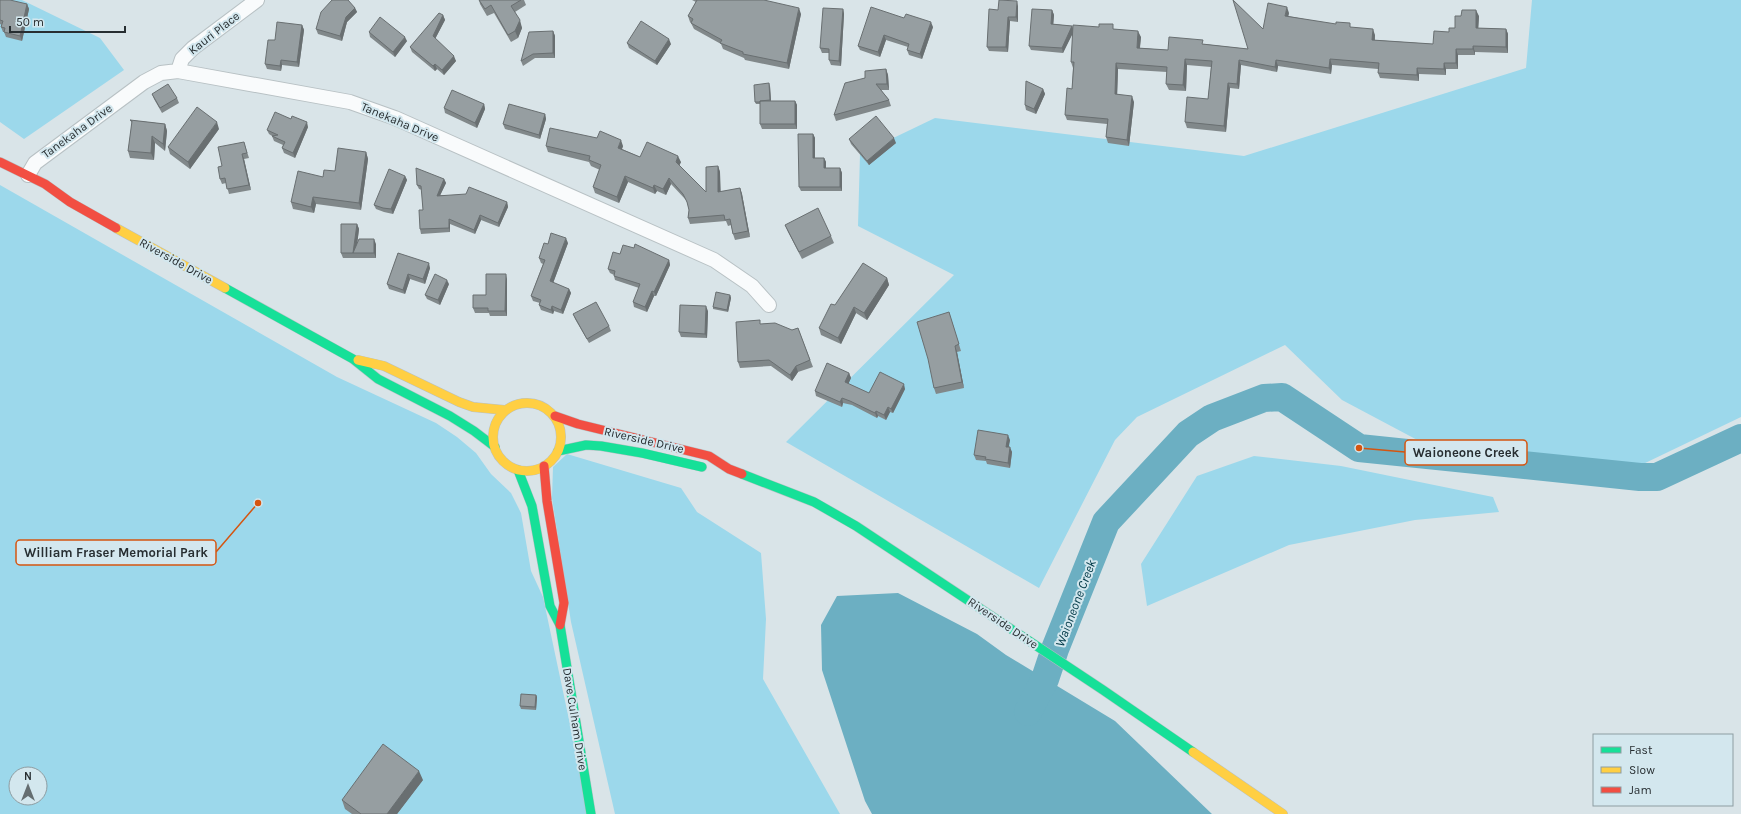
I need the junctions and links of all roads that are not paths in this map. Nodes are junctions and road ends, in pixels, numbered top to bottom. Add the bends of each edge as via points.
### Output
1 (257, 0) edge
2 (178, 71) junction
3 (0, 162) edge
4 (28, 175) junction
5 (769, 304) dead end
6 (353, 359) junction
7 (504, 410) junction
8 (555, 416) junction
9 (495, 447) junction
10 (558, 450) junction
11 (544, 466) junction
12 (729, 469) junction
13 (518, 470) junction
14 (560, 625) junction
15 (591, 814) edge
16 (1283, 814) edge

1 - 2 street, Kauri Place via 193,48 182,59
2 - 4 street, Tanekaha Drive via 161,73 144,82 35,163
2 - 5 street, Tanekaha Drive via 366,107 714,260 752,286
3 - 4 main road, Riverside Drive
4 - 6 main road, Riverside Drive via 60,193 70,202
6 - 7 main road, Riverside Drive via 384,366 459,402 474,407
6 - 9 main road, Riverside Drive via 378,379 450,416
7 - 8 main road via 527,402 538,404
7 - 9 main road via 493,431
8 - 10 main road via 561,439
8 - 12 main road, Riverside Drive via 710,456
9 - 13 main road via 505,462
10 - 11 main road
10 - 12 main road, Riverside Drive via 586,445 601,446 706,468
11 - 13 main road via 538,470
11 - 14 main road, Dave Culham Drive via 547,501 564,603
12 - 16 main road, Riverside Drive via 814,502 856,526 1037,645
13 - 14 main road, Dave Culham Drive via 532,506 550,606
14 - 15 main road, Dave Culham Drive

